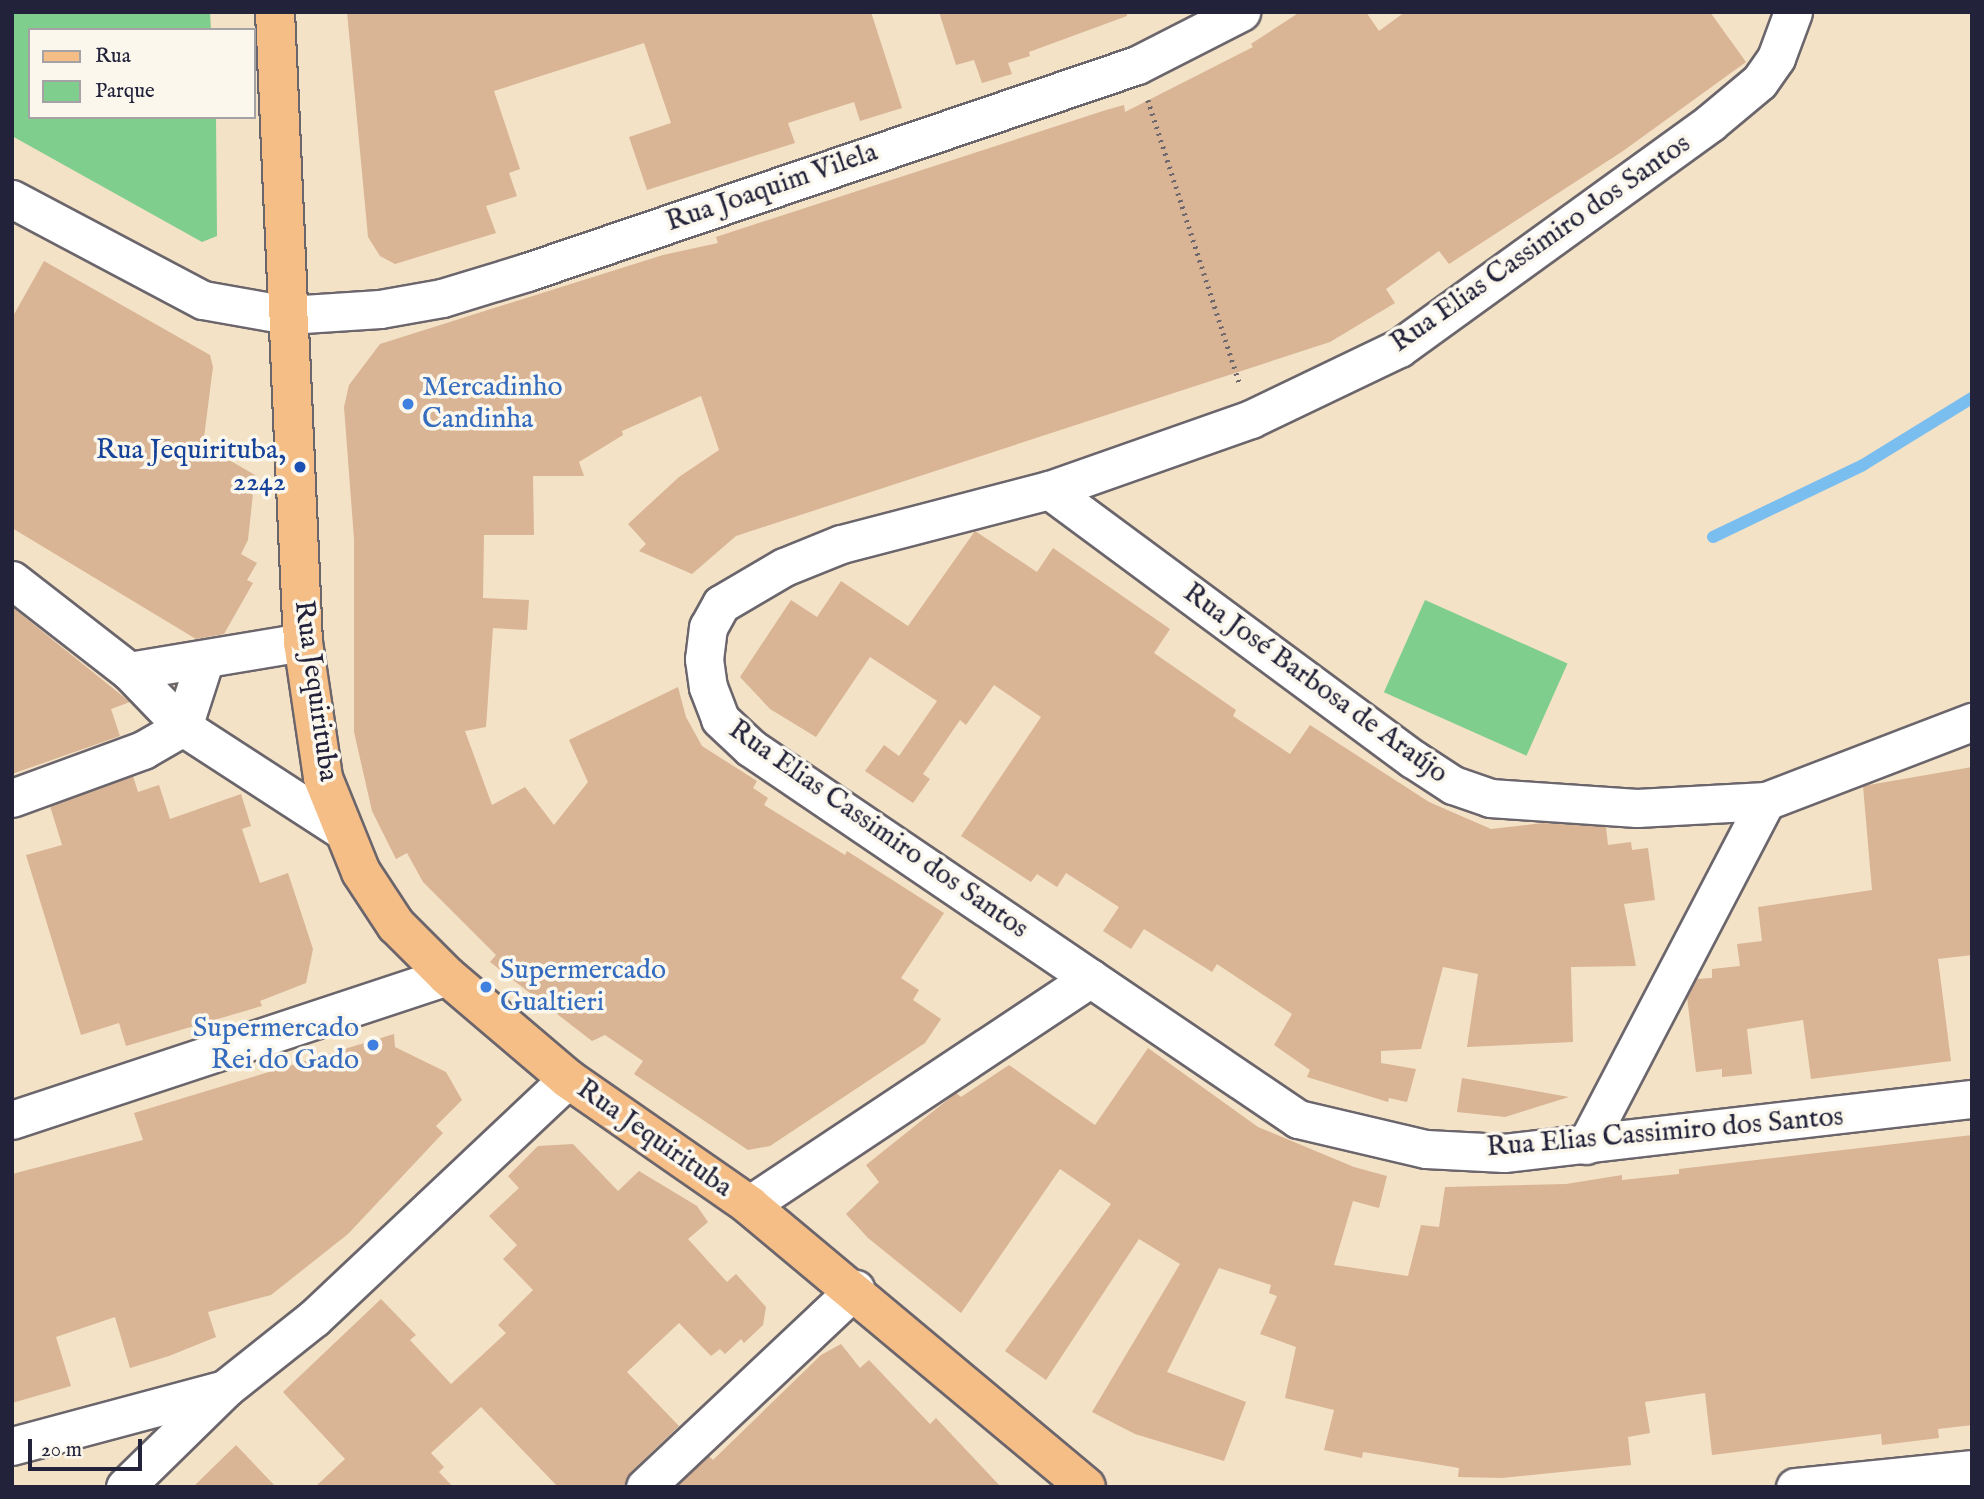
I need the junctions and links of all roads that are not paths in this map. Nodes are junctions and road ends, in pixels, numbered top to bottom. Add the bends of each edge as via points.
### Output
1 (275, 12) edge
2 (1241, 12) edge
3 (1793, 12) edge
4 (12, 199) edge
5 (288, 315) junction
6 (1049, 490) junction
7 (12, 580) edge
8 (303, 642) junction
9 (204, 662) junction
10 (129, 671) junction
11 (1972, 722) edge
12 (183, 727) junction
13 (12, 799) edge
14 (1766, 801) junction
15 (340, 829) junction
16 (447, 976) junction
17 (1091, 978) junction
18 (568, 1079) junction
19 (1972, 1099) edge
20 (12, 1121) edge
21 (1586, 1145) junction
22 (749, 1205) junction
23 (855, 1289) junction
24 (226, 1388) junction
25 (12, 1446) edge
26 (1972, 1469) edge
27 (125, 1487) edge
28 (645, 1487) edge
29 (1086, 1487) edge
30 (1795, 1487) edge

1 - 5 main road, Rua Jequirituba
2 - 5 street, Rua Joaquim Vilela via 1137,65 442,298 380,309
3 - 6 street, Rua Elias Cassimiro dos Santos via 1789,31 1770,66 1710,123 1399,348 1251,419
4 - 5 street, Rua Joaquim Vilela via 203,300
5 - 8 main road, Rua Jequirituba
6 - 14 street, Rua José Barbosa de Araújo via 1453,785 1490,798 1637,808
6 - 17 street, Rua Elias Cassimiro dos Santos via 841,544 784,567 721,604 708,627 704,659 720,719 751,748
7 - 10 street
8 - 9 street
8 - 15 main road, Rua Jequirituba via 323,778
9 - 10 street
9 - 12 street
10 - 12 street
11 - 14 street, Rua José Barbosa de Araújo
12 - 13 street via 143,750
12 - 15 street
14 - 21 street
15 - 16 main road, Rua Jequirituba via 361,872 396,925
16 - 18 main road, Rua Jequirituba
16 - 20 street
17 - 21 street, Rua Elias Cassimiro dos Santos via 1298,1119 1426,1149 1504,1153
17 - 22 street
18 - 22 main road, Rua Jequirituba
18 - 24 street via 314,1318
19 - 21 street, Rua Elias Cassimiro dos Santos
22 - 23 main road, Rua Jequirituba
23 - 28 street
23 - 29 main road, Rua Jequirituba
24 - 25 street
24 - 27 street
26 - 30 street

